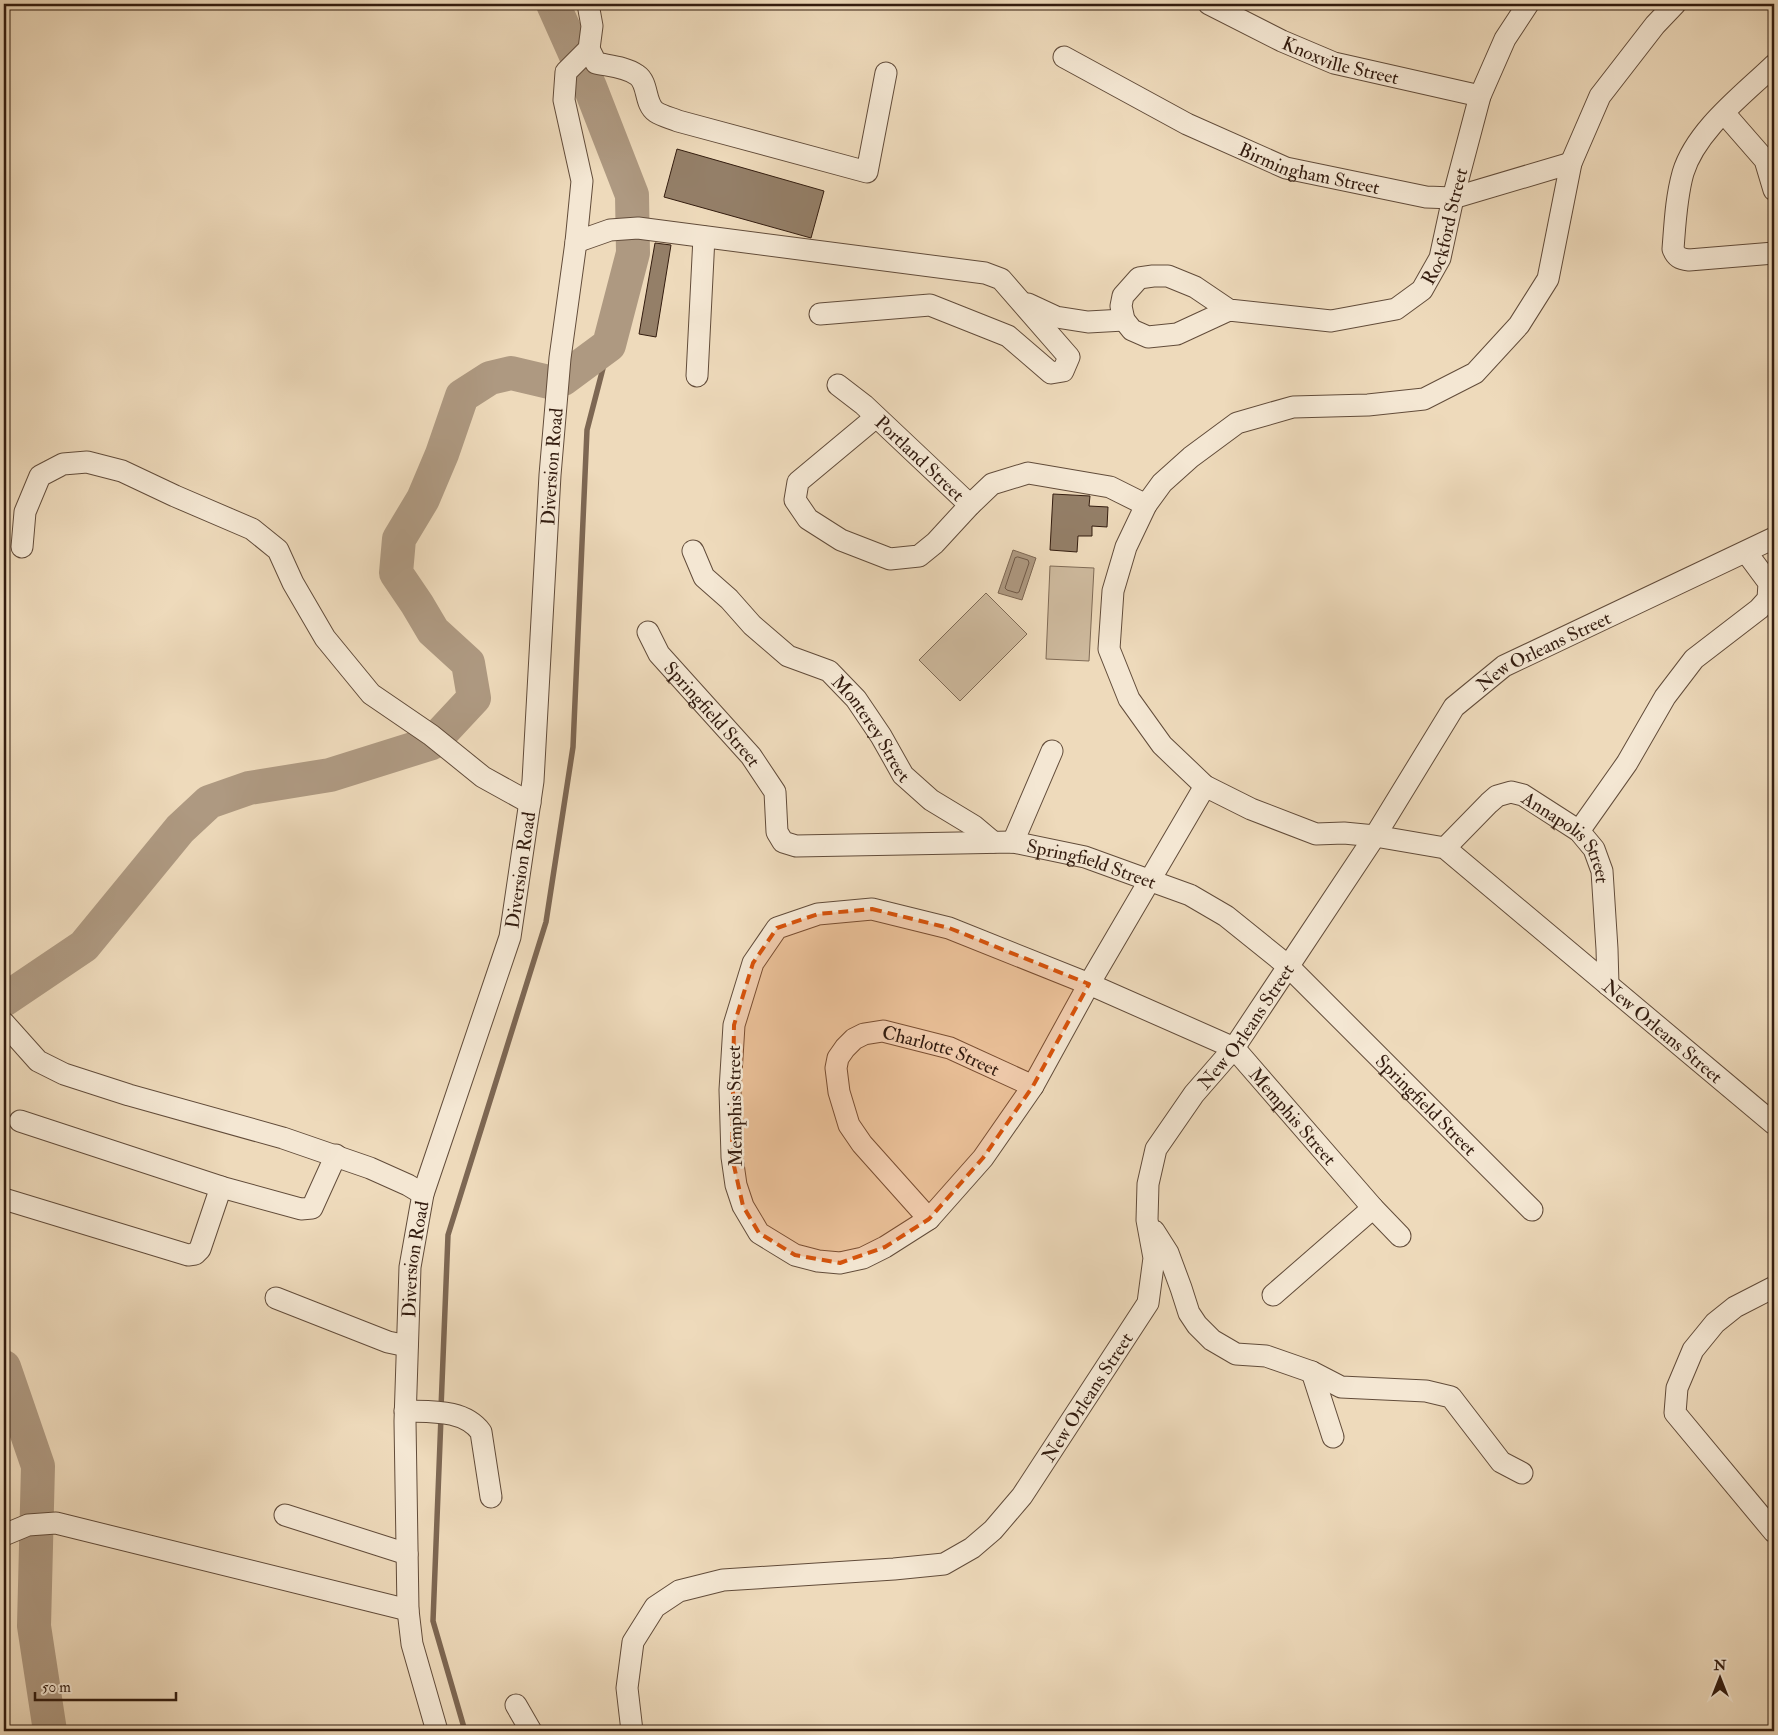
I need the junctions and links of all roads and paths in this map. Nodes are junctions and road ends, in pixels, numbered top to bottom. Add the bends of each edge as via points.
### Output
1 (588, 4) edge
2 (1209, 4) edge
3 (1528, 4) edge
4 (1675, 4) edge
5 (586, 52) junction
6 (1064, 57) dead end
7 (1774, 66) edge
8 (886, 73) dead end
9 (1480, 96) junction
10 (1724, 113) junction
11 (1571, 163) junction
12 (1774, 190) edge
13 (1452, 198) junction
14 (704, 236) junction
15 (576, 242) junction
16 (1774, 253) edge
17 (1020, 301) junction
18 (1228, 310) junction
19 (820, 314) dead end
20 (1124, 320) junction
21 (696, 376) dead end
22 (838, 385) dead end
23 (876, 417) junction
24 (970, 505) junction
25 (1146, 505) junction
26 (1774, 538) edge
27 (22, 547) dead end
28 (693, 552) dead end
29 (1746, 552) junction
30 (648, 632) dead end
31 (1052, 751) dead end
32 (1205, 786) junction
33 (530, 803) junction
34 (1579, 831) junction
35 (1375, 836) junction
36 (1003, 842) junction
37 (1445, 848) junction
38 (1151, 880) junction
39 (1288, 966) junction
40 (1089, 984) junction
41 (1608, 985) junction
42 (4, 1023) edge
43 (1234, 1048) junction
44 (1033, 1086) junction
45 (20, 1121) dead end
46 (1774, 1124) edge
47 (336, 1155) junction
48 (221, 1187) junction
49 (423, 1194) junction
50 (4, 1199) edge
51 (1373, 1208) junction
52 (1532, 1210) dead end
53 (929, 1219) junction
54 (1147, 1220) junction
55 (1400, 1236) dead end
56 (1774, 1287) edge
57 (1273, 1295) dead end
58 (276, 1298) dead end
59 (407, 1346) junction
60 (1312, 1372) junction
61 (425, 1412) junction
62 (1333, 1437) dead end
63 (1522, 1473) dead end
64 (490, 1496) dead end
65 (286, 1515) dead end
66 (1774, 1532) edge
67 (4, 1535) edge
68 (407, 1554) junction
69 (408, 1610) junction
70 (516, 1705) dead end
71 (437, 1731) edge
72 (531, 1731) edge
73 (632, 1731) edge

1 - 5 street via 592,26
2 - 9 street, Knoxville Street via 1334,63
3 - 9 street, Rockford Street via 1505,39
4 - 11 street via 1654,25 1600,96
5 - 8 street via 596,63 638,75 654,112 867,172
5 - 15 street, Diversion Road via 566,72 564,100 582,181
6 - 13 street, Birmingham Street via 1187,124 1286,168 1426,197
7 - 10 street
9 - 13 street, Rockford Street
10 - 12 street via 1765,160
10 - 16 street via 1697,143 1684,171 1677,199 1675,255 1689,260
11 - 13 street, Birmingham Street
11 - 25 street via 1548,279 1519,325 1475,373 1424,398 1368,405 1293,407 1237,423 1176,470
13 - 18 street, Rockford Street via 1440,258 1422,290 1396,309 1331,321
14 - 15 street via 638,228 610,230
14 - 17 street via 985,273 1001,279
14 - 21 street
15 - 33 street, Diversion Road via 560,358 551,465
17 - 19 street via 1069,357 1063,371 1051,373 1008,336 930,306
17 - 20 street via 1056,317 1088,322
18 - 20 street via 1177,334 1148,336 1132,330
18 - 20 street, Rockford Street via 1195,287 1168,276 1154,276 1139,278 1123,296
22 - 23 street, Portland Street
23 - 24 street, Portland Street
23 - 24 street via 798,482 795,500 808,519 841,540 890,559 919,556
24 - 25 street, Portland Street via 992,484 1028,473 1110,487
25 - 32 street via 1126,547 1113,591 1109,649 1129,699 1162,746
26 - 29 street, New Orleans Street
27 - 33 street via 25,512 40,476 71,463 87,462 122,471 252,529 278,550 325,638 371,694 436,739 483,777
28 - 36 street, Monterey Street via 704,577 752,625 788,656 829,671 856,699 902,775 931,800
29 - 34 street via 1769,583 1768,599 1759,610 1694,659 1665,697 1627,763
29 - 35 street, New Orleans Street via 1504,666 1454,707
30 - 36 street, Springfield Street via 659,654 751,756 775,792 776,832 783,842 796,846
31 - 36 street
32 - 35 street via 1251,809 1316,834
32 - 38 street
33 - 49 street, Diversion Road via 510,937
34 - 37 street, Annapolis Street via 1523,795 1511,792 1488,803
34 - 41 street, Annapolis Street via 1594,849 1602,871
35 - 37 street
35 - 39 street, New Orleans Street
36 - 38 street, Springfield Street via 1085,857
37 - 41 street, New Orleans Street
38 - 39 street, Springfield Street via 1190,895 1226,916
38 - 40 street
39 - 43 street, New Orleans Street
39 - 52 street, Springfield Street
40 - 43 street, Memphis Street
40 - 44 street, Memphis Street
40 - 53 street, Memphis Street via 949,928 872,909 818,914 777,928 753,963 734,1025 731,1148 736,1185 743,1206 759,1233 795,1255 840,1263 863,1258
41 - 46 street, New Orleans Street
42 - 47 street via 38,1061 64,1074
43 - 51 street, Memphis Street
43 - 54 street, New Orleans Street via 1194,1094 1156,1149 1148,1184
44 - 53 street, Memphis Street via 983,1158
44 - 53 street, Charlotte Street via 950,1048 883,1031 864,1034 845,1048 836,1068 849,1125
45 - 48 street
47 - 48 street via 312,1208 301,1209
47 - 49 street
48 - 50 street via 200,1249 188,1255
49 - 59 street, Diversion Road via 410,1268
51 - 55 street, Memphis Street
51 - 57 street
54 - 60 street via 1168,1253 1189,1313 1212,1340 1236,1354 1266,1356
54 - 73 street, New Orleans Street via 1154,1258 1148,1303 1022,1496 993,1530 972,1548 944,1564 723,1580 679,1591 655,1606 633,1642 627,1688
56 - 66 street via 1735,1307 1715,1323 1693,1350 1677,1388 1675,1413
58 - 59 street via 388,1342
59 - 61 street, Diversion Road
60 - 62 street
60 - 63 street via 1341,1387 1426,1391 1451,1397 1501,1462
61 - 64 street via 468,1418 475,1424 481,1432
61 - 68 street, Diversion Road
65 - 68 street
67 - 69 street via 28,1525 56,1523
68 - 69 street, Diversion Road
69 - 71 street, Diversion Road via 412,1644
70 - 72 street

